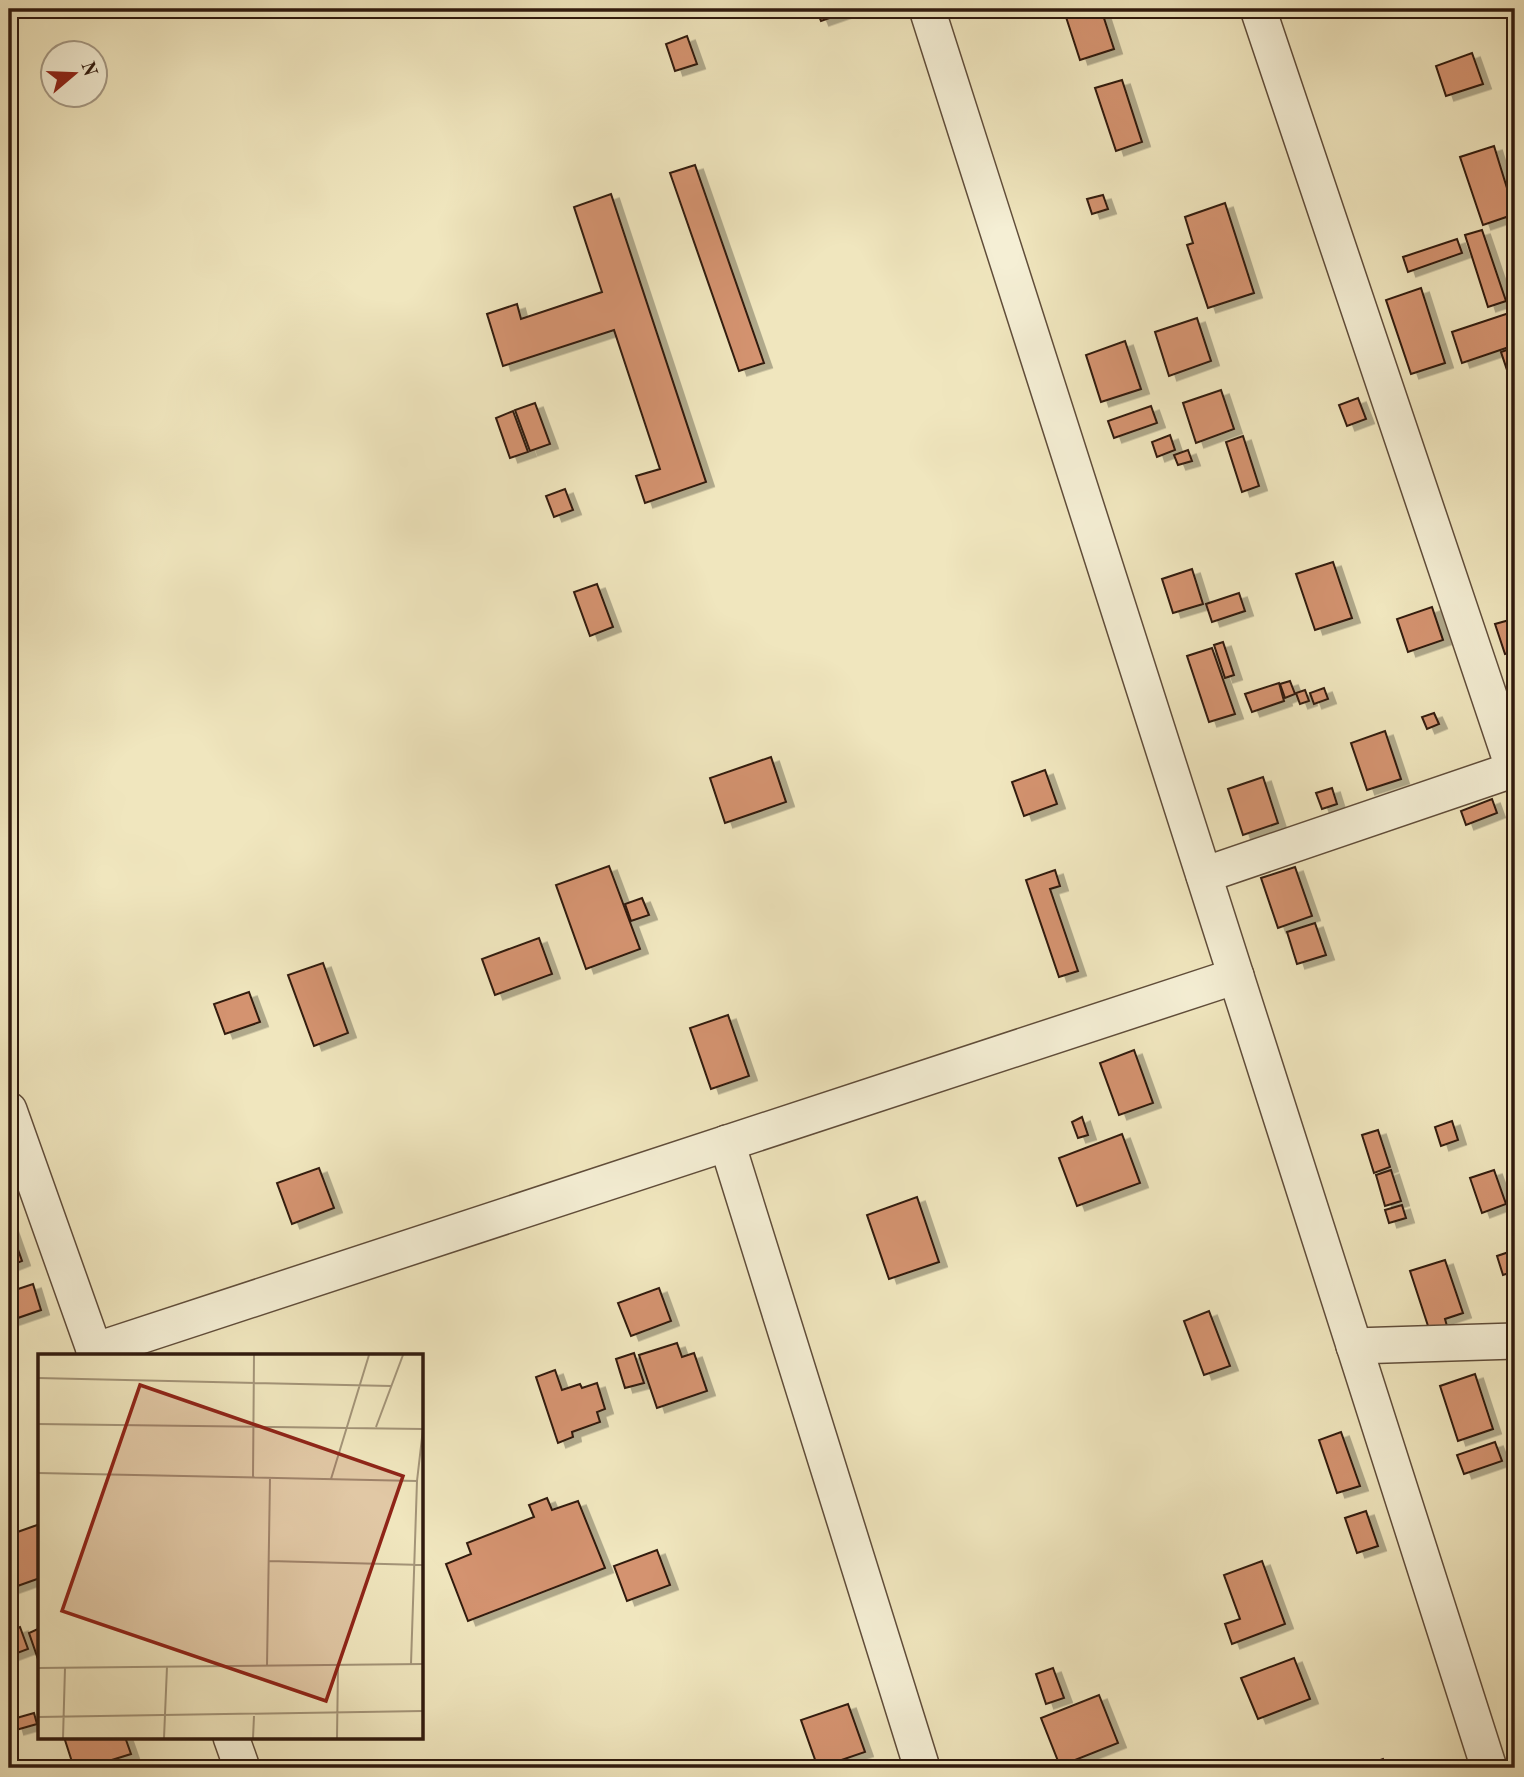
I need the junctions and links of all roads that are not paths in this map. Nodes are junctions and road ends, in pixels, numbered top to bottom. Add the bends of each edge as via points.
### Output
1 (927, 9) edge
2 (1258, 9) edge
3 (1515, 771) edge
4 (1204, 875) junction
5 (1236, 976) junction
6 (9, 1110) edge
7 (727, 1143) junction
8 (1515, 1341) edge
9 (1354, 1346) junction
10 (95, 1353) edge
11 (231, 1738) edge
12 (242, 1768) edge
13 (922, 1768) edge
14 (1489, 1768) edge

1 - 4 street
2 - 3 street
3 - 4 street
4 - 5 street
5 - 7 street
5 - 9 street
6 - 10 street
7 - 10 street
7 - 13 street
8 - 9 street
9 - 14 street
11 - 12 street

